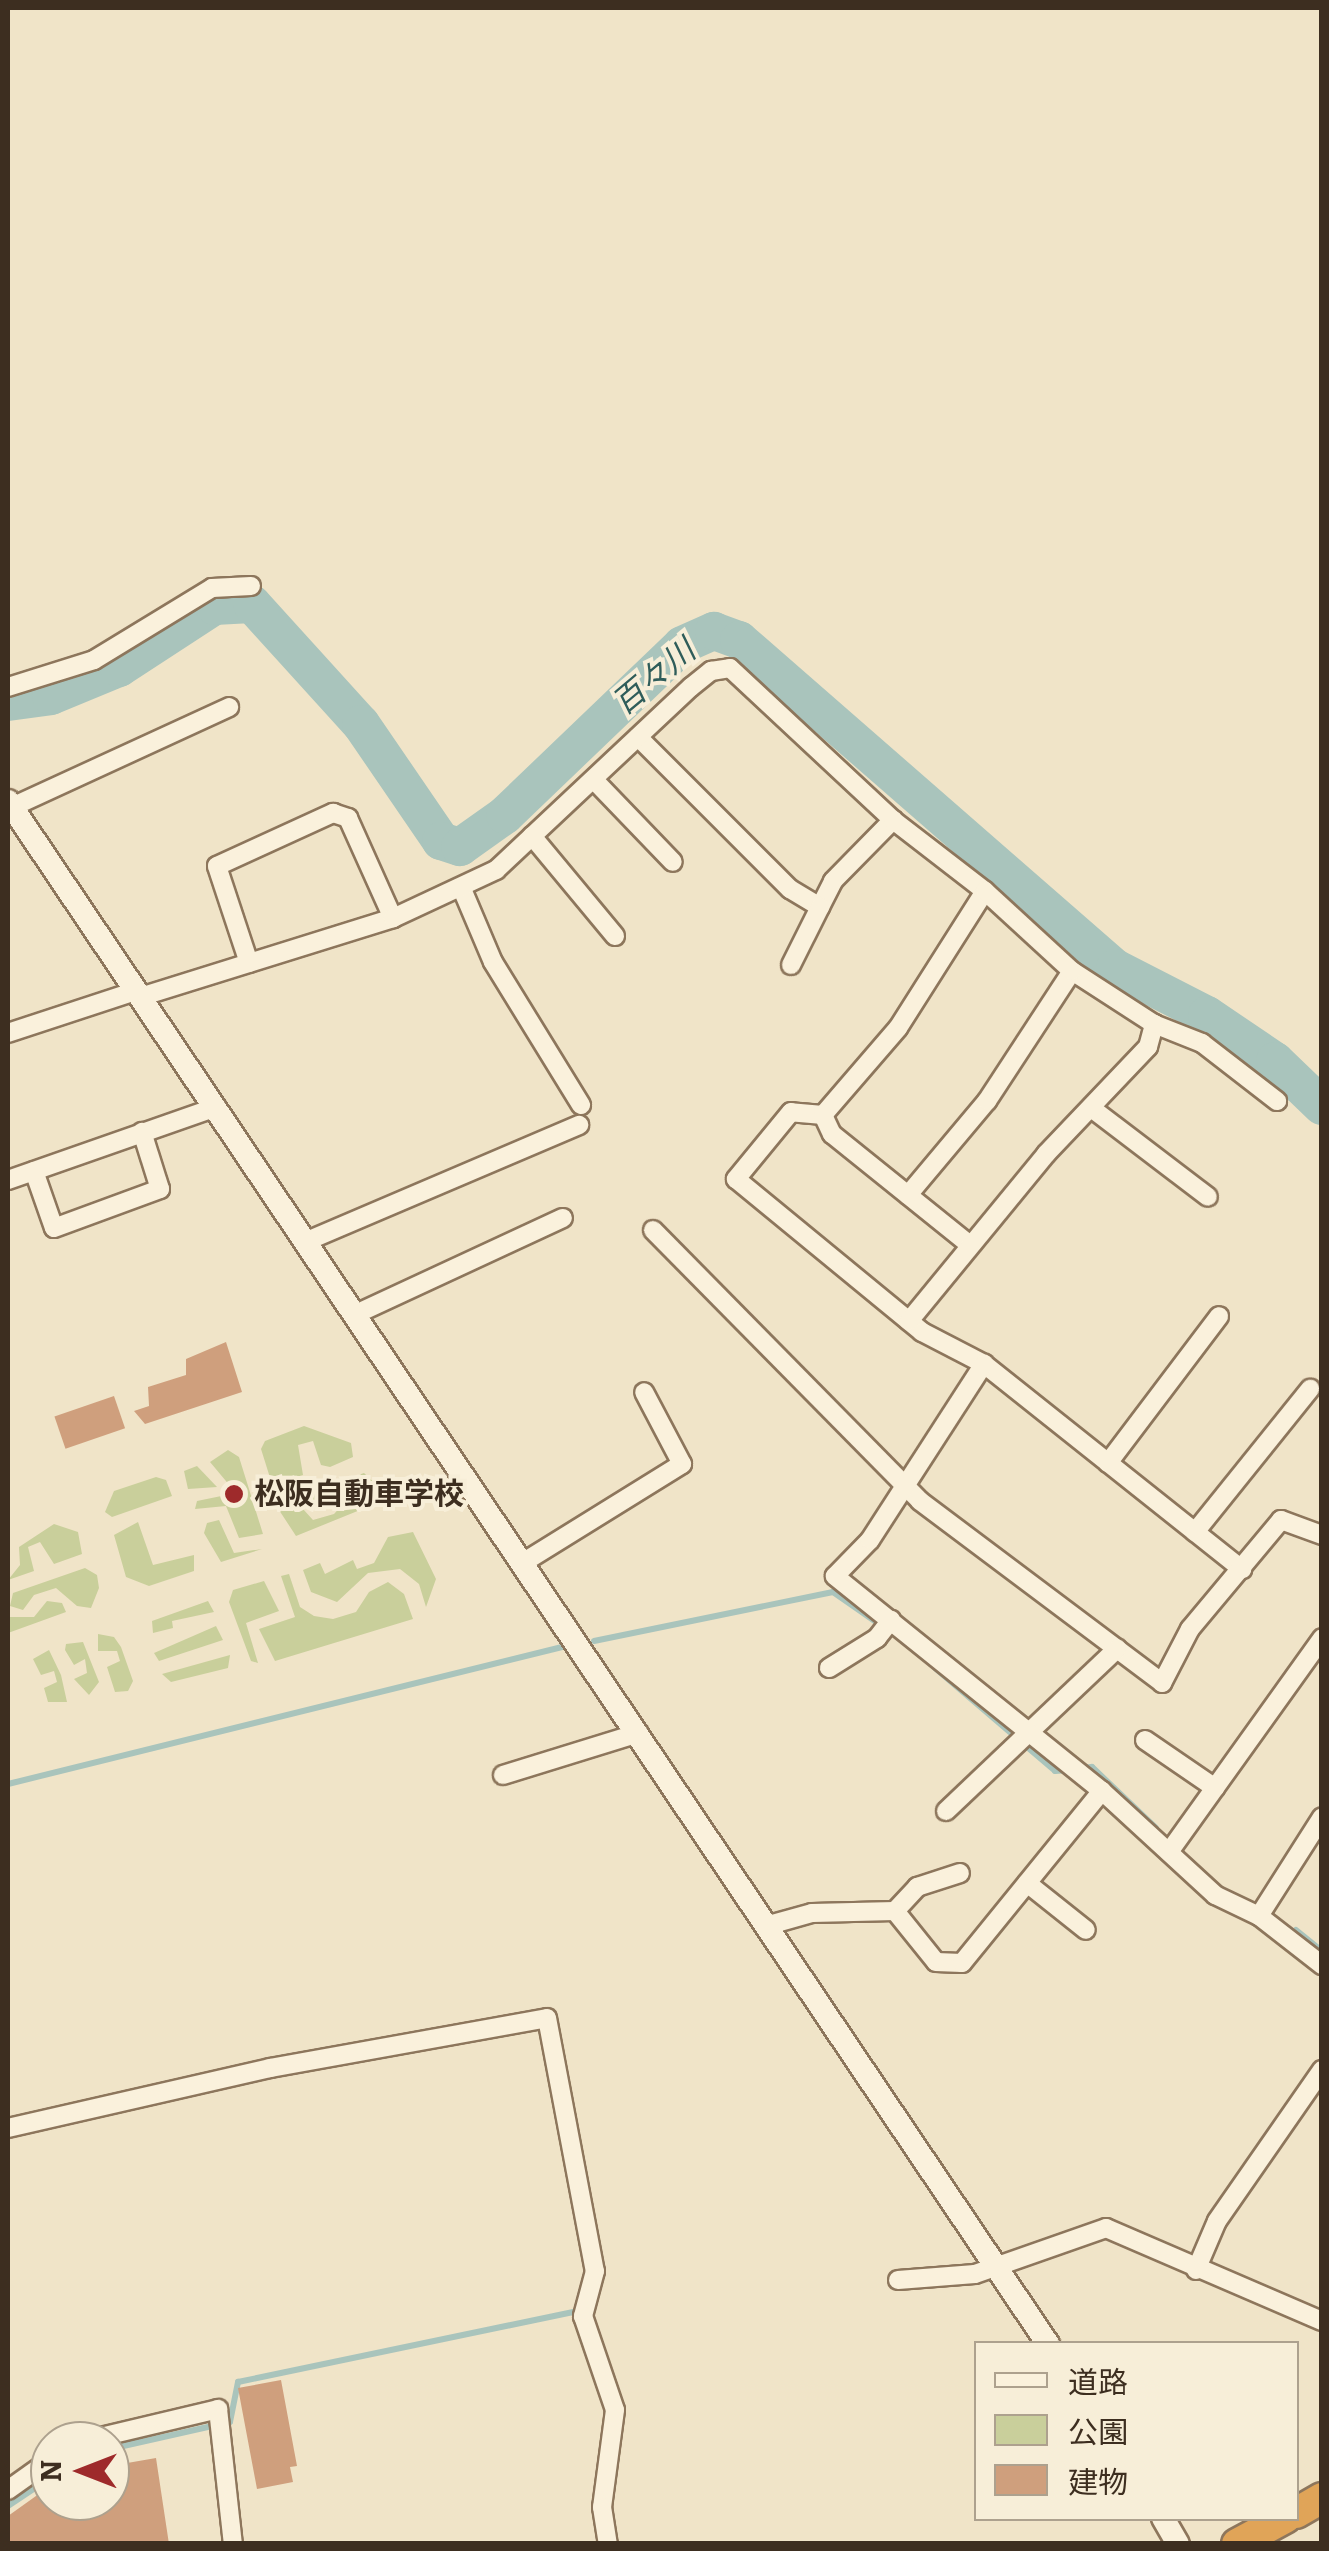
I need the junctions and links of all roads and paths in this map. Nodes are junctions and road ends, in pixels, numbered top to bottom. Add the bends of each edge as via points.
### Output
1 (251, 586) dead end
2 (8, 687) edge
3 (229, 706) dead end
4 (638, 737) junction
5 (595, 780) junction
6 (10, 804) edge
7 (894, 820) junction
8 (532, 836) junction
9 (673, 862) dead end
10 (462, 888) junction
11 (985, 891) junction
12 (820, 906) junction
13 (393, 918) junction
14 (614, 936) dead end
15 (249, 963) junction
16 (791, 965) dead end
17 (1072, 971) junction
18 (138, 994) junction
19 (1154, 1024) junction
20 (8, 1033) edge
21 (1277, 1101) dead end
22 (580, 1105) dead end
23 (216, 1106) junction
24 (1094, 1110) junction
25 (823, 1114) junction
26 (579, 1125) dead end
27 (142, 1132) junction
28 (34, 1171) junction
29 (8, 1180) edge
30 (908, 1195) junction
31 (1208, 1197) dead end
32 (563, 1218) dead end
33 (653, 1230) dead end
34 (307, 1240) junction
35 (970, 1245) junction
36 (356, 1314) junction
37 (1220, 1316) dead end
38 (909, 1321) junction
39 (984, 1364) junction
40 (1310, 1389) dead end
41 (644, 1392) dead end
42 (1108, 1463) junction
43 (904, 1487) junction
44 (1195, 1532) junction
45 (1322, 1535) edge
46 (524, 1562) junction
47 (1242, 1570) junction
48 (886, 1626) junction
49 (1322, 1638) edge
50 (1117, 1648) junction
51 (829, 1668) dead end
52 (639, 1733) junction
53 (1024, 1739) junction
54 (1145, 1740) dead end
55 (503, 1774) dead end
56 (1215, 1788) junction
57 (1102, 1790) junction
58 (946, 1811) dead end
59 (1322, 1816) edge
60 (1169, 1852) junction
61 (960, 1873) dead end
62 (1027, 1884) junction
63 (895, 1911) junction
64 (1258, 1916) junction
65 (769, 1925) junction
66 (1086, 1930) dead end
67 (1322, 1965) edge
68 (1322, 2070) edge
69 (8, 2128) edge
70 (997, 2265) junction
71 (1196, 2270) junction
72 (898, 2280) dead end
73 (1319, 2313) edge
74 (1046, 2341) edge
75 (130, 2426) edge
76 (30, 2474) edge
77 (8, 2490) edge
78 (1322, 2498) edge
79 (1299, 2510) edge
80 (1165, 2521) edge
81 (1279, 2521) edge
82 (234, 2544) edge
83 (608, 2544) edge
84 (1178, 2544) edge
85 (1237, 2544) edge

1 - 2 street via 212,588 94,660
3 - 6 street
4 - 5 street
4 - 7 street via 711,671 730,668
4 - 12 street via 790,888
5 - 8 street
5 - 9 street
6 - 18 street
7 - 11 street
7 - 12 street via 833,881
8 - 10 street via 496,870
8 - 14 street
10 - 13 street
10 - 22 street via 492,962
11 - 17 street
11 - 25 street via 898,1028
12 - 16 street
13 - 15 street
13 - 15 street via 348,818 332,814 216,866
15 - 18 street
17 - 19 street
17 - 30 street via 987,1101
18 - 20 street
18 - 23 street
19 - 21 street via 1202,1044
19 - 24 street via 1148,1047
23 - 27 street
23 - 34 street
24 - 31 street
24 - 35 street via 1046,1154
25 - 30 street via 832,1134
25 - 38 street via 791,1112 736,1179
26 - 34 street
27 - 28 street
27 - 28 street via 160,1189 54,1228
28 - 29 street
30 - 35 street
32 - 36 street
33 - 43 street
34 - 36 street
35 - 38 street
36 - 46 street
37 - 42 street
38 - 39 street
39 - 42 street
39 - 43 street
40 - 44 street
41 - 46 street via 682,1464
42 - 44 street
43 - 48 street via 870,1540 834,1576
43 - 50 street
44 - 47 street
45 - 47 street via 1281,1520
46 - 52 street
47 - 50 street via 1190,1629 1162,1682
48 - 51 street
48 - 53 street
49 - 56 street
50 - 53 street
52 - 55 street
52 - 65 street
53 - 57 street
53 - 58 street
54 - 56 street
56 - 60 street
57 - 60 street
57 - 62 street
59 - 64 street
60 - 64 street via 1215,1895
61 - 63 street via 917,1887
62 - 63 street via 962,1963 936,1962
62 - 66 street
63 - 65 street via 848,1909
64 - 67 street
65 - 70 street
68 - 71 street via 1217,2221
69 - 83 street via 270,2068 547,2018 595,2271 587,2307 615,2410 602,2507
70 - 71 street via 1106,2228
70 - 72 street via 932,2281
70 - 74 street
71 - 73 street
75 - 82 street via 219,2423
76 - 77 street
78 - 79 highway
80 - 84 street
81 - 85 highway

